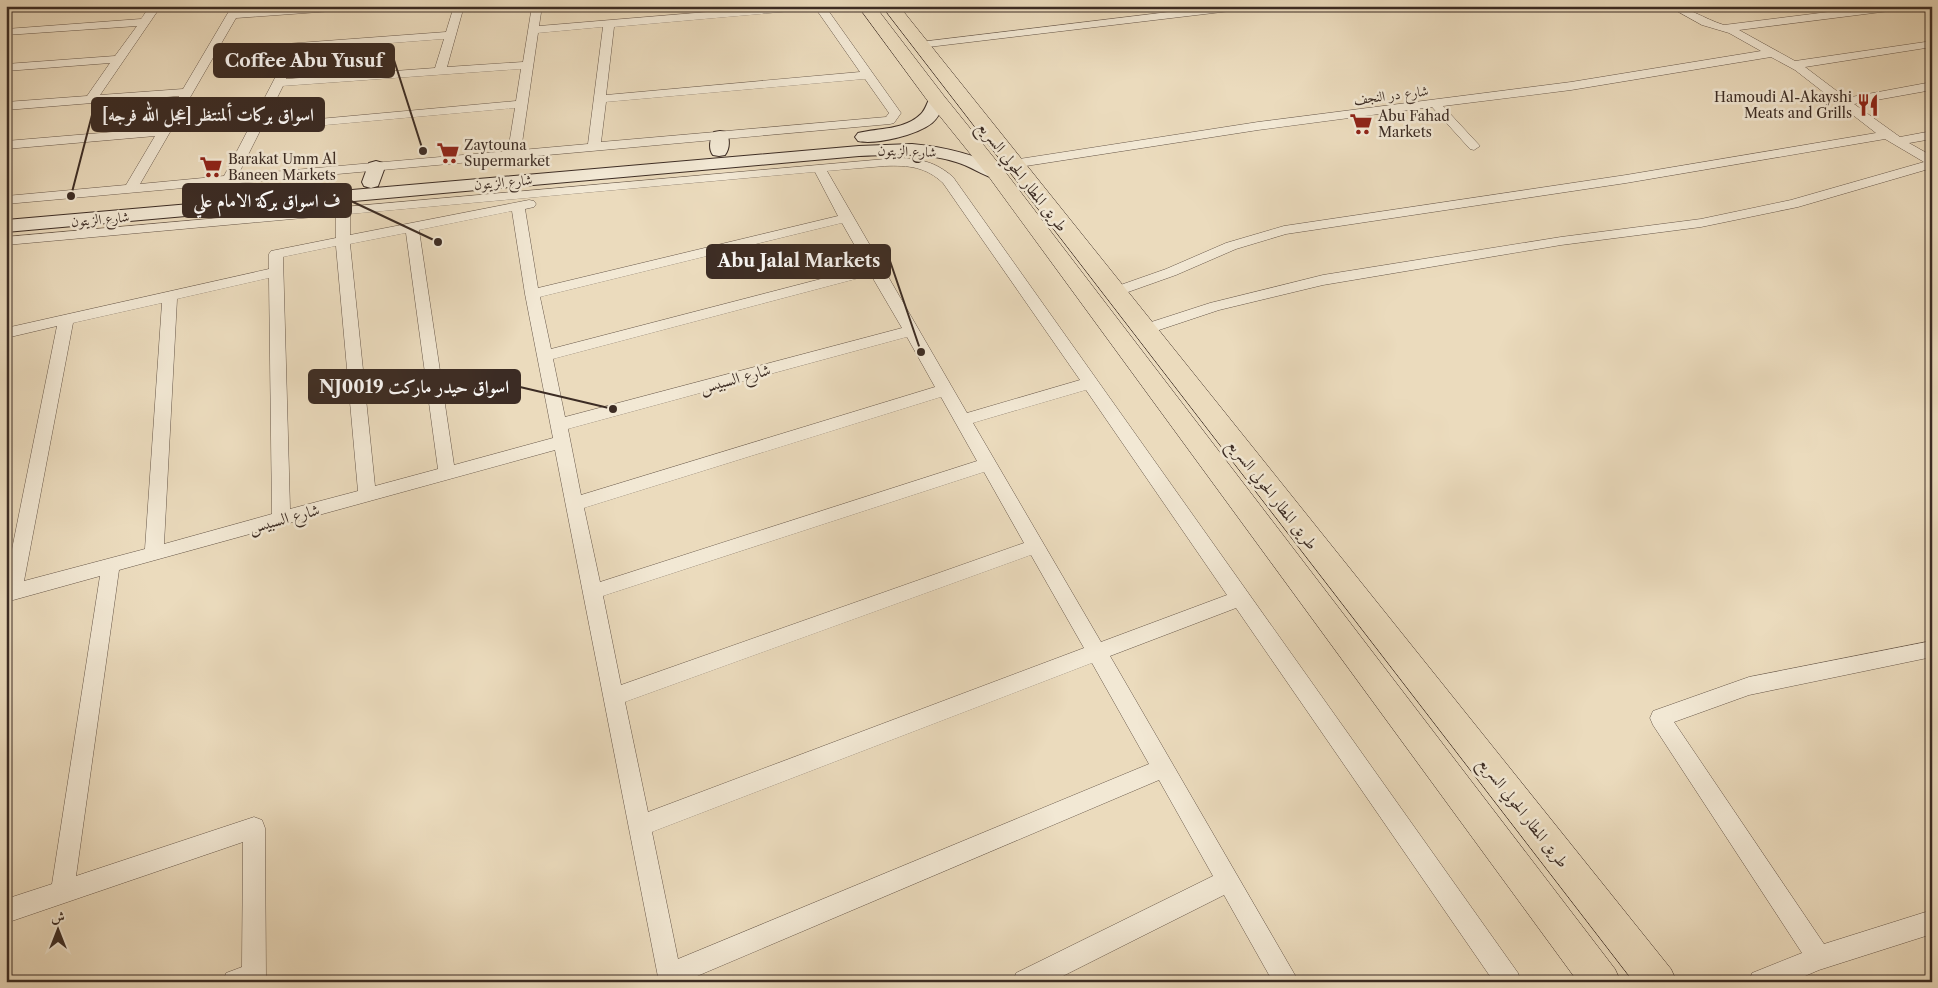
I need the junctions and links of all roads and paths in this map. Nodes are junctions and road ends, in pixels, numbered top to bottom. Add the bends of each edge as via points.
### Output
1 (156, 6) edge
2 (360, 6) edge
3 (459, 6) edge
4 (537, 6) edge
5 (819, 6) edge
6 (866, 6) edge
7 (890, 6) edge
8 (1247, 6) edge
9 (1673, 6) edge
10 (1905, 6) edge
11 (235, 10) edge
12 (145, 22) junction
13 (609, 24) junction
14 (1724, 28) junction
15 (534, 30) junction
16 (6, 32) edge
17 (451, 35) junction
18 (920, 44) junction
19 (1932, 44) edge
20 (297, 46) junction
21 (211, 53) junction
22 (1772, 53) junction
23 (119, 59) junction
24 (528, 65) junction
25 (1793, 65) junction
26 (6, 68) edge
27 (440, 71) junction
28 (869, 75) junction
29 (278, 83) junction
30 (1932, 86) edge
31 (188, 92) junction
32 (91, 99) junction
33 (599, 99) junction
34 (937, 100) junction
35 (1844, 102) junction
36 (522, 104) junction
37 (1435, 104) junction
38 (6, 106) edge
39 (256, 128) junction
40 (165, 131) junction
41 (1887, 135) junction
42 (1932, 135) edge
43 (1900, 142) junction
44 (720, 143) junction
45 (6, 145) edge
46 (1474, 146) dead end
47 (594, 147) junction
48 (819, 154) junction
49 (514, 155) junction
50 (1932, 163) edge
51 (1005, 168) junction
52 (678, 173) junction
53 (374, 174) junction
54 (229, 180) junction
55 (628, 185) junction
56 (6, 200) edge
57 (138, 202) junction
58 (320, 206) junction
59 (518, 206) junction
60 (343, 211) junction
61 (85, 213) junction
62 (6, 214) edge
63 (846, 218) junction
64 (6, 226) edge
65 (412, 227) junction
66 (6, 241) edge
67 (343, 241) junction
68 (876, 270) junction
69 (276, 272) junction
70 (1114, 292) junction
71 (532, 294) junction
72 (170, 296) junction
73 (66, 320) junction
74 (1144, 330) junction
75 (911, 331) junction
76 (6, 334) edge
77 (545, 356) junction
78 (1090, 383) junction
79 (945, 390) junction
80 (962, 420) junction
81 (560, 433) junction
82 (988, 464) junction
83 (447, 473) junction
84 (367, 495) junction
85 (574, 504) junction
86 (280, 519) junction
87 (1035, 546) junction
88 (154, 554) junction
89 (111, 565) junction
90 (592, 592) junction
91 (10, 593) edge
92 (1240, 598) junction
93 (1932, 649) edge
94 (1096, 653) junction
95 (613, 697) junction
96 (1163, 768) junction
97 (639, 826) junction
98 (1228, 881) junction
99 (62, 893) junction
100 (6, 911) edge
101 (1932, 922) edge
102 (1819, 958) junction
103 (670, 978) edge
104 (248, 979) edge
105 (1025, 982) edge
106 (1287, 982) edge
107 (1508, 982) edge
108 (1602, 982) edge
109 (1658, 982) edge
110 (1760, 982) edge

1 - 12 street
2 - 11 street
3 - 17 street
4 - 15 street
5 - 13 street
5 - 28 street
6 - 34 highway, طريق المطار الحولي السريع
7 - 18 highway, طريق المطار الحولي السريع
8 - 18 street
9 - 14 street via 1706,23
10 - 14 street
11 - 21 street
12 - 16 street
12 - 23 street
13 - 15 street
13 - 33 street
14 - 22 street
15 - 24 street
17 - 20 street
17 - 27 street
18 - 51 highway, طريق المطار الحولي السريع
19 - 25 street
20 - 21 street
20 - 29 street
21 - 31 street
22 - 25 street
22 - 37 street, شارع در النجف via 1571,86
23 - 26 street
23 - 32 street
24 - 27 street
24 - 36 street
25 - 35 street
27 - 29 street
28 - 33 street
28 - 44 street via 895,113 890,120
29 - 39 street
30 - 35 street
31 - 32 street
31 - 40 street
32 - 38 street
33 - 47 street
34 - 48 main road, شارع الزيتون via 931,114 907,129
34 - 51 highway, طريق المطار الحولي السريع
35 - 41 street
36 - 39 street
36 - 49 street
37 - 46 street
37 - 51 street, شارع در النجف via 1258,126
39 - 54 street
40 - 45 street
40 - 57 street
41 - 43 street
41 - 70 street via 1626,179 1284,230 1231,246
42 - 43 street
43 - 50 street
44 - 47 street
44 - 48 main road, شارع الزيتون
44 - 53 main road, شارع الزيتون
47 - 49 street
48 - 51 main road, شارع الزيتون via 924,150
48 - 52 main road, شارع الزيتون
48 - 63 street
48 - 78 street via 910,162 941,172
49 - 53 street
50 - 74 street via 1794,204 1701,223 1561,241 1323,280 1215,306
51 - 70 highway, طريق المطار الحولي السريع
51 - 108 highway, طريق المطار الحولي السريع
52 - 55 street
52 - 58 main road, شارع الزيتون
53 - 54 street
53 - 57 main road, شارع الزيتون
54 - 57 street
55 - 59 street
55 - 60 street
56 - 57 street
57 - 58 main road, شارع الزيتون
57 - 61 main road, شارع الزيتون
58 - 60 street
58 - 66 street
59 - 65 street
59 - 71 street
60 - 67 street
61 - 62 main road, شارع الزيتون
61 - 64 main road, شارع الزيتون
63 - 68 street
63 - 71 street
65 - 67 street
65 - 83 street
67 - 69 street via 276,254
67 - 84 street
68 - 75 street
68 - 77 street
69 - 72 street
69 - 86 street
70 - 74 highway, طريق المطار الحولي السريع
71 - 77 street
72 - 73 street
72 - 88 street
73 - 76 street
73 - 91 street
74 - 109 highway, طريق المطار الحولي السريع
75 - 79 street
75 - 81 street, شارع السبيس
77 - 81 street
78 - 80 street
78 - 92 street
79 - 80 street
79 - 85 street
80 - 82 street
81 - 83 street, شارع السبيس
81 - 85 street
82 - 87 street
82 - 90 street
83 - 84 street, شارع السبيس
84 - 86 street, شارع السبيس
85 - 90 street
86 - 88 street, شارع السبيس
87 - 94 street
87 - 95 street
88 - 89 street, شارع السبيس
89 - 91 street, شارع السبيس
89 - 99 street
90 - 95 street
92 - 94 street
92 - 107 street
93 - 102 street via 1749,686 1660,718
94 - 96 street
94 - 97 street
95 - 97 street
96 - 98 street
96 - 103 street
97 - 103 street
98 - 105 street
98 - 106 street
99 - 100 street
99 - 104 street via 254,828
101 - 102 street
102 - 110 street

